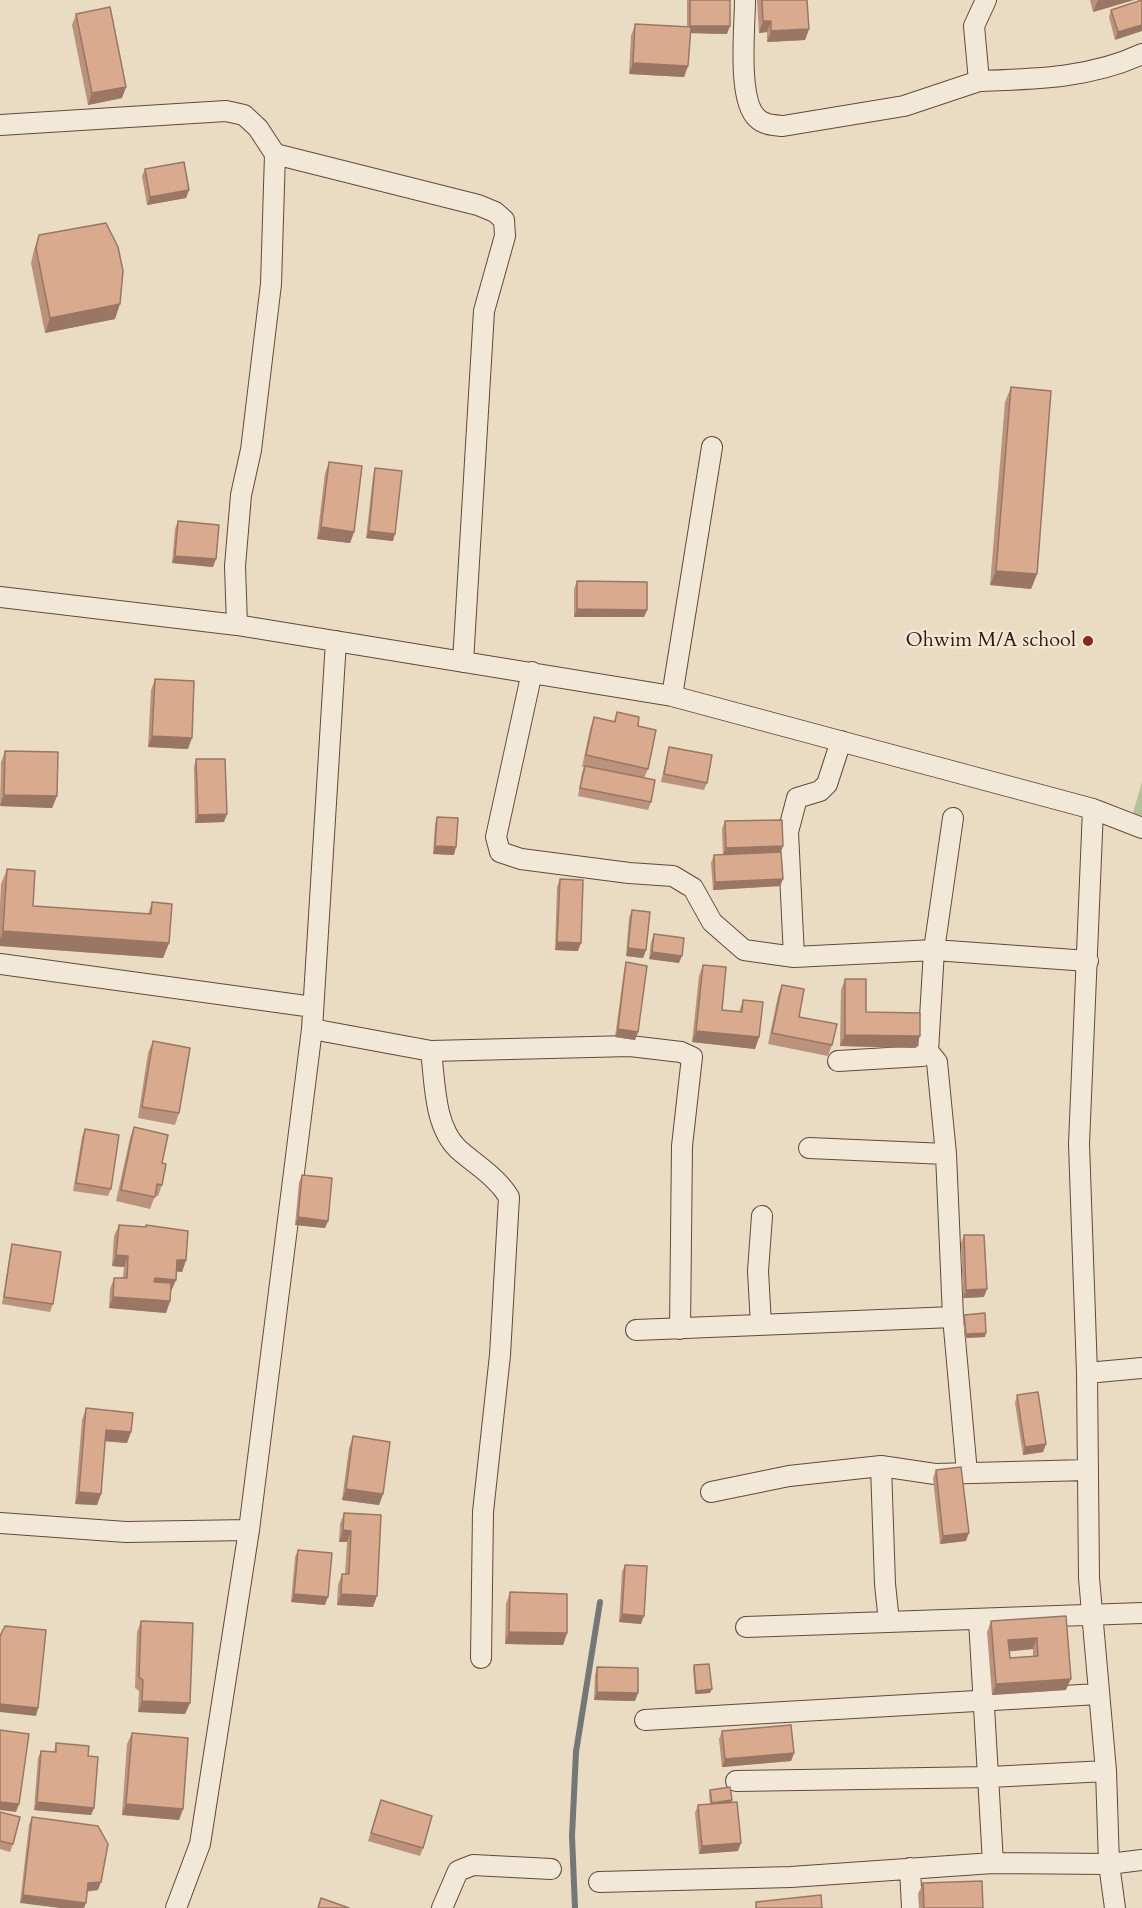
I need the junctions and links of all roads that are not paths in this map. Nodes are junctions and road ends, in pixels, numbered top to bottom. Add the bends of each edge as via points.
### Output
1 (746, 0) edge
2 (986, 0) edge
3 (1142, 54) edge
4 (979, 81) junction
5 (0, 125) edge
6 (274, 154) junction
7 (712, 447) dead end
8 (0, 597) edge
9 (237, 625) junction
10 (336, 641) junction
11 (463, 662) junction
12 (532, 672) junction
13 (672, 696) junction
14 (841, 741) junction
15 (1093, 809) junction
16 (953, 818) dead end
17 (1142, 828) edge
18 (934, 950) junction
19 (794, 957) junction
20 (1088, 962) junction
21 (0, 964) edge
22 (313, 1006) junction
23 (312, 1029) junction
24 (431, 1051) junction
25 (928, 1051) junction
26 (838, 1061) dead end
27 (809, 1148) dead end
28 (946, 1154) junction
29 (762, 1216) dead end
30 (953, 1317) junction
31 (760, 1325) junction
32 (680, 1329) junction
33 (636, 1330) dead end
34 (1142, 1368) edge
35 (1087, 1373) junction
36 (881, 1466) junction
37 (1087, 1470) junction
38 (967, 1473) junction
39 (711, 1492) dead end
40 (0, 1523) edge
41 (249, 1530) junction
42 (1142, 1613) edge
43 (1092, 1615) junction
44 (979, 1620) junction
45 (889, 1622) junction
46 (746, 1627) dead end
47 (481, 1658) dead end
48 (1098, 1694) junction
49 (984, 1701) junction
50 (645, 1720) dead end
51 (1106, 1771) junction
52 (990, 1777) junction
53 (736, 1781) dead end
54 (1142, 1860) edge
55 (993, 1863) junction
56 (1109, 1864) junction
57 (909, 1868) junction
58 (551, 1869) dead end
59 (599, 1882) dead end
60 (176, 1908) edge
61 (442, 1908) edge
62 (912, 1908) edge
63 (1115, 1908) edge

1 - 4 street via 745,95 757,118 769,125 904,106
2 - 4 street via 974,26
3 - 4 street via 1118,65 1047,79
5 - 6 street via 226,111 244,115 258,128
6 - 9 street via 271,284 242,495 235,566
6 - 11 street via 478,205 504,220 506,236 484,311
7 - 13 street
8 - 9 street
9 - 10 street
10 - 11 street
10 - 22 street
11 - 12 street
12 - 13 street
12 - 19 street via 496,837 500,852 629,873 673,876 693,888 712,922 744,950
13 - 14 street
14 - 15 street
14 - 19 street via 827,784 820,792 797,798 788,832
15 - 17 street
15 - 20 street
16 - 18 street
18 - 19 street
18 - 20 street
18 - 25 street
20 - 35 street via 1078,1144
21 - 22 street
22 - 23 street
23 - 24 street
23 - 41 street
24 - 32 street via 630,1046 681,1052 692,1057 682,1146
24 - 47 street via 440,1117 456,1147 500,1183 509,1197 500,1355 483,1512
25 - 26 street via 922,1056
25 - 28 street via 937,1062
27 - 28 street
28 - 30 street
29 - 31 street via 758,1270
30 - 31 street
30 - 38 street
31 - 32 street
32 - 33 street
34 - 35 street
35 - 37 street
36 - 38 street via 935,1474
36 - 39 street via 789,1476
36 - 45 street
37 - 38 street
37 - 43 street
40 - 41 street via 126,1532
41 - 60 street via 200,1844
42 - 43 street
43 - 44 street
43 - 48 street
44 - 45 street
44 - 49 street
45 - 46 street
48 - 49 street
48 - 51 street
49 - 50 street
49 - 52 street
51 - 52 street
51 - 56 street
52 - 53 street
52 - 55 street
54 - 56 street
55 - 56 street
55 - 57 street
56 - 63 street
57 - 59 street via 791,1877
57 - 62 street
58 - 61 street via 472,1865 459,1871

